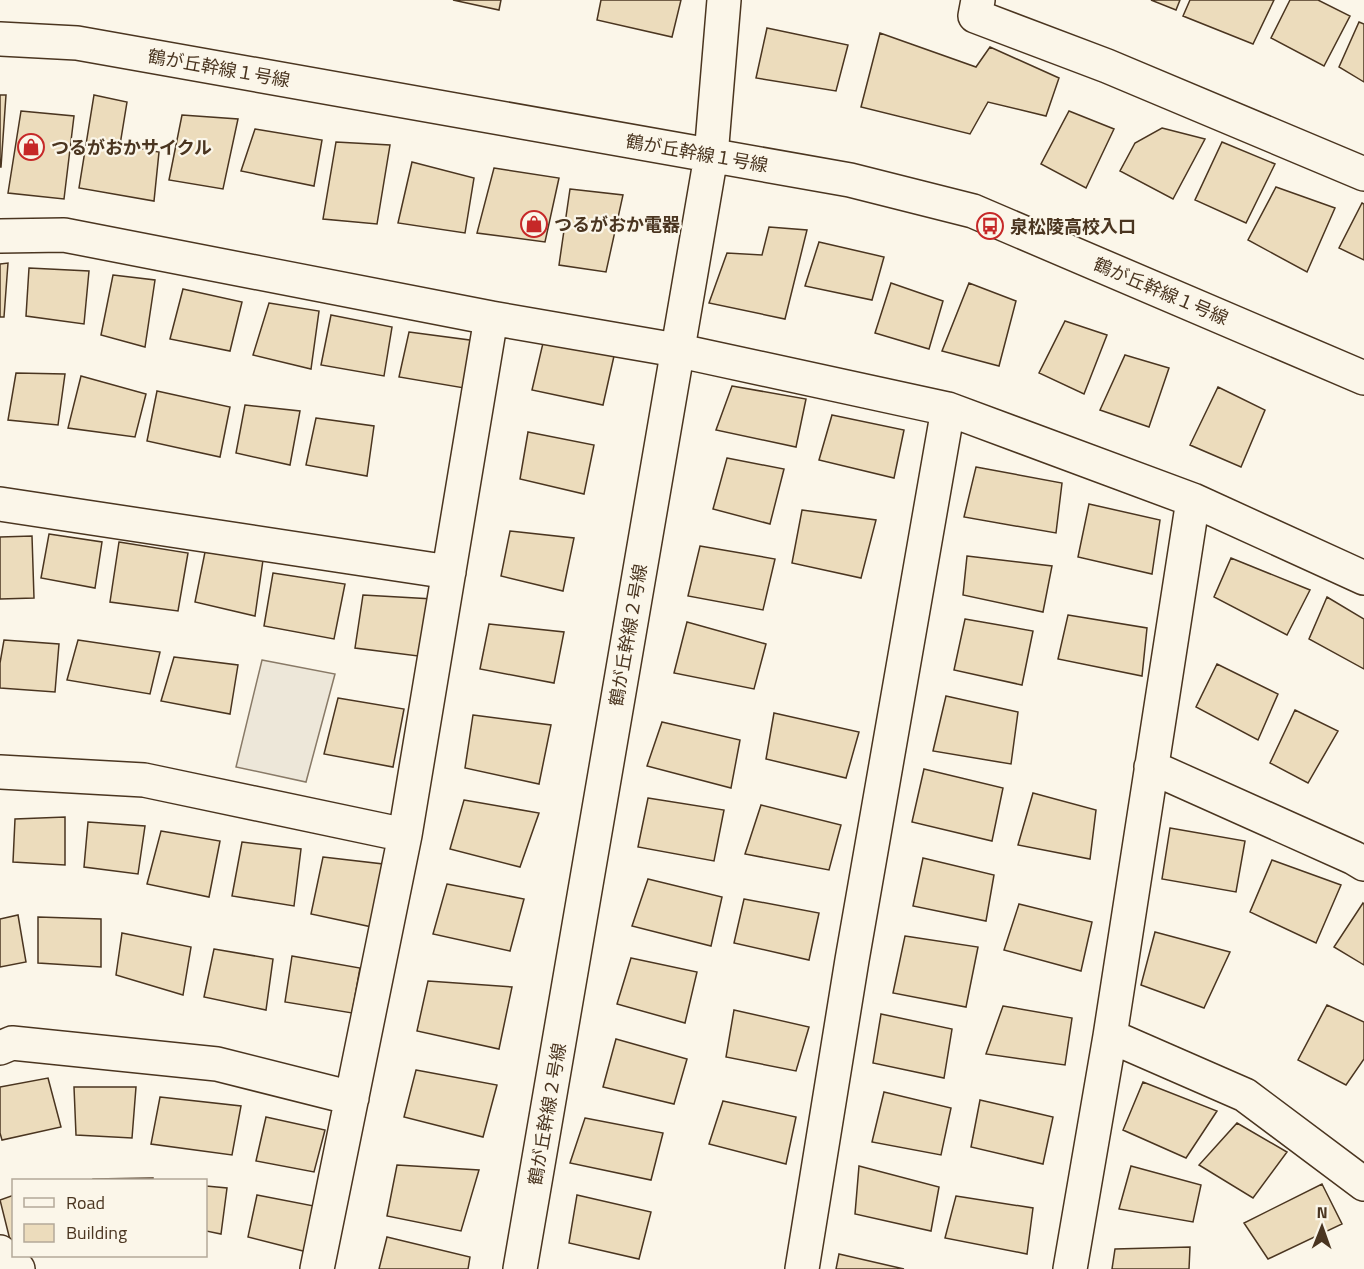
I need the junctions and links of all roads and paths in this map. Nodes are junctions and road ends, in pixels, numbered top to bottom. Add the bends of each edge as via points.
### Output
1 (724, 0) edge
2 (978, 0) edge
3 (0, 39) edge
4 (711, 156) junction
5 (1364, 174) edge
6 (0, 236) edge
7 (491, 318) junction
8 (676, 350) junction
9 (1364, 378) edge
10 (948, 409) junction
11 (1193, 500) junction
12 (0, 504) edge
13 (449, 572) junction
14 (1364, 578) edge
15 (1151, 768) junction
16 (0, 772) edge
17 (405, 835) junction
18 (1364, 864) edge
19 (1110, 1036) junction
20 (0, 1048) edge
21 (352, 1098) junction
22 (1364, 1184) edge
23 (0, 1252) edge
24 (18, 1269) edge
25 (317, 1269) edge
26 (520, 1269) edge
27 (802, 1269) edge
28 (1070, 1269) edge

1 - 4 street, 鶴が丘幹線２号線
2 - 5 street via 975,16 1107,66
3 - 4 street, 鶴が丘幹線１号線 via 77,42
4 - 8 street, 鶴が丘幹線２号線
4 - 9 street, 鶴が丘幹線１号線 via 850,180 973,212
6 - 7 street via 64,235
7 - 8 street
7 - 13 street
8 - 10 street
8 - 26 street, 鶴が丘幹線２号線
10 - 11 street
10 - 27 street
11 - 14 street
11 - 15 street
12 - 13 street
13 - 17 street
15 - 18 street
15 - 19 street
16 - 17 street via 144,780
17 - 21 street
19 - 22 street via 1245,1095
19 - 28 street
20 - 21 street via 12,1043 217,1064
21 - 25 street
23 - 24 street

